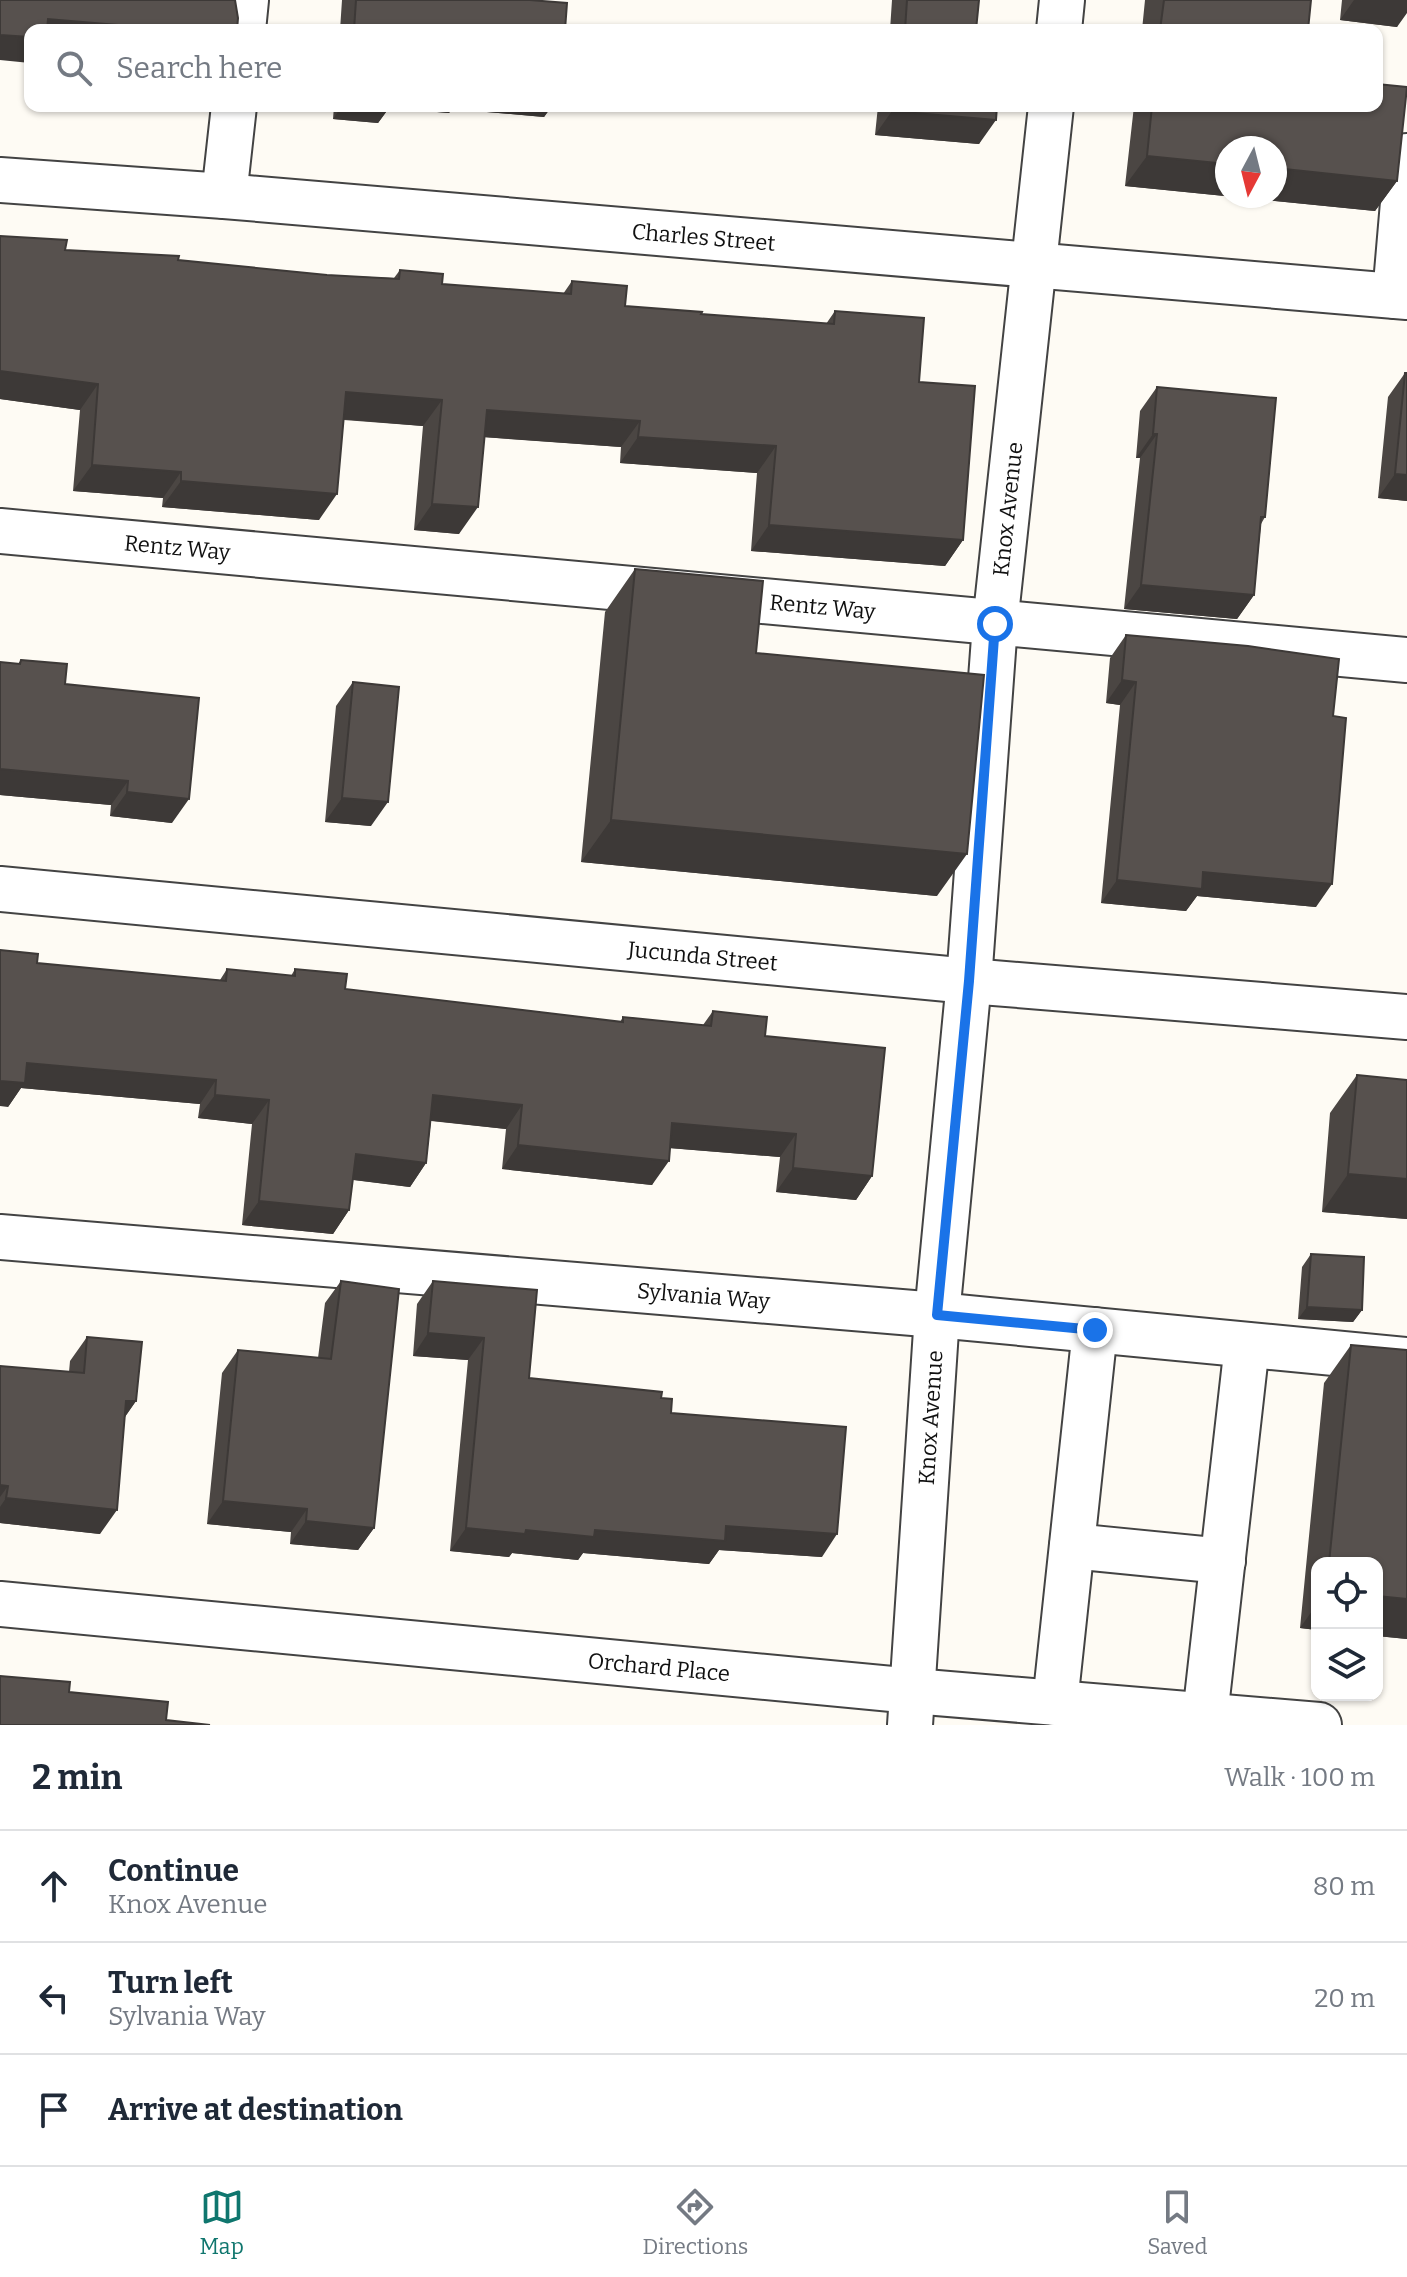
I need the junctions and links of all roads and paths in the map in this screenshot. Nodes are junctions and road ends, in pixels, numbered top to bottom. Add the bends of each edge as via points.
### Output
1 (246, 0) edge
2 (1062, 0) edge
3 (244, 24) edge
4 (1060, 24) edge
5 (233, 112) edge
6 (1050, 112) edge
7 (1407, 156) edge
8 (0, 180) edge
9 (224, 196) junction
10 (1034, 264) junction
11 (1401, 297) edge
12 (0, 531) edge
13 (995, 624) junction
14 (1407, 660) edge
15 (0, 889) edge
16 (969, 981) junction
17 (1407, 1017) edge
18 (0, 1237) edge
19 (937, 1315) junction
20 (1095, 1330) junction
21 (1247, 1345) junction
22 (1407, 1360) edge
23 (1072, 1546) junction
24 (1223, 1561) junction
25 (0, 1604) edge
26 (1055, 1703) junction
27 (912, 1708) edge
28 (1205, 1716) junction
29 (1319, 1725) edge

1 - 3 street
2 - 4 street
5 - 9 street
6 - 10 street, Knox Avenue
7 - 11 street
8 - 9 street, Charles Street
9 - 10 street, Charles Street
10 - 11 street, Charles Street
10 - 13 street, Knox Avenue
12 - 13 street, Rentz Way
13 - 14 street, Rentz Way
13 - 16 street, Knox Avenue
15 - 16 street, Jucunda Street
16 - 17 street, Jucunda Street
16 - 19 street, Knox Avenue
18 - 19 street, Sylvania Way
19 - 20 street, Sylvania Way
19 - 27 street, Knox Avenue
20 - 21 street, Sylvania Way
20 - 23 street
21 - 22 street, Sylvania Way
21 - 24 street
23 - 24 street
23 - 26 street
24 - 28 street
25 - 27 street, Orchard Place
26 - 27 street, Orchard Place
26 - 28 street, Orchard Place
28 - 29 street, Orchard Place

